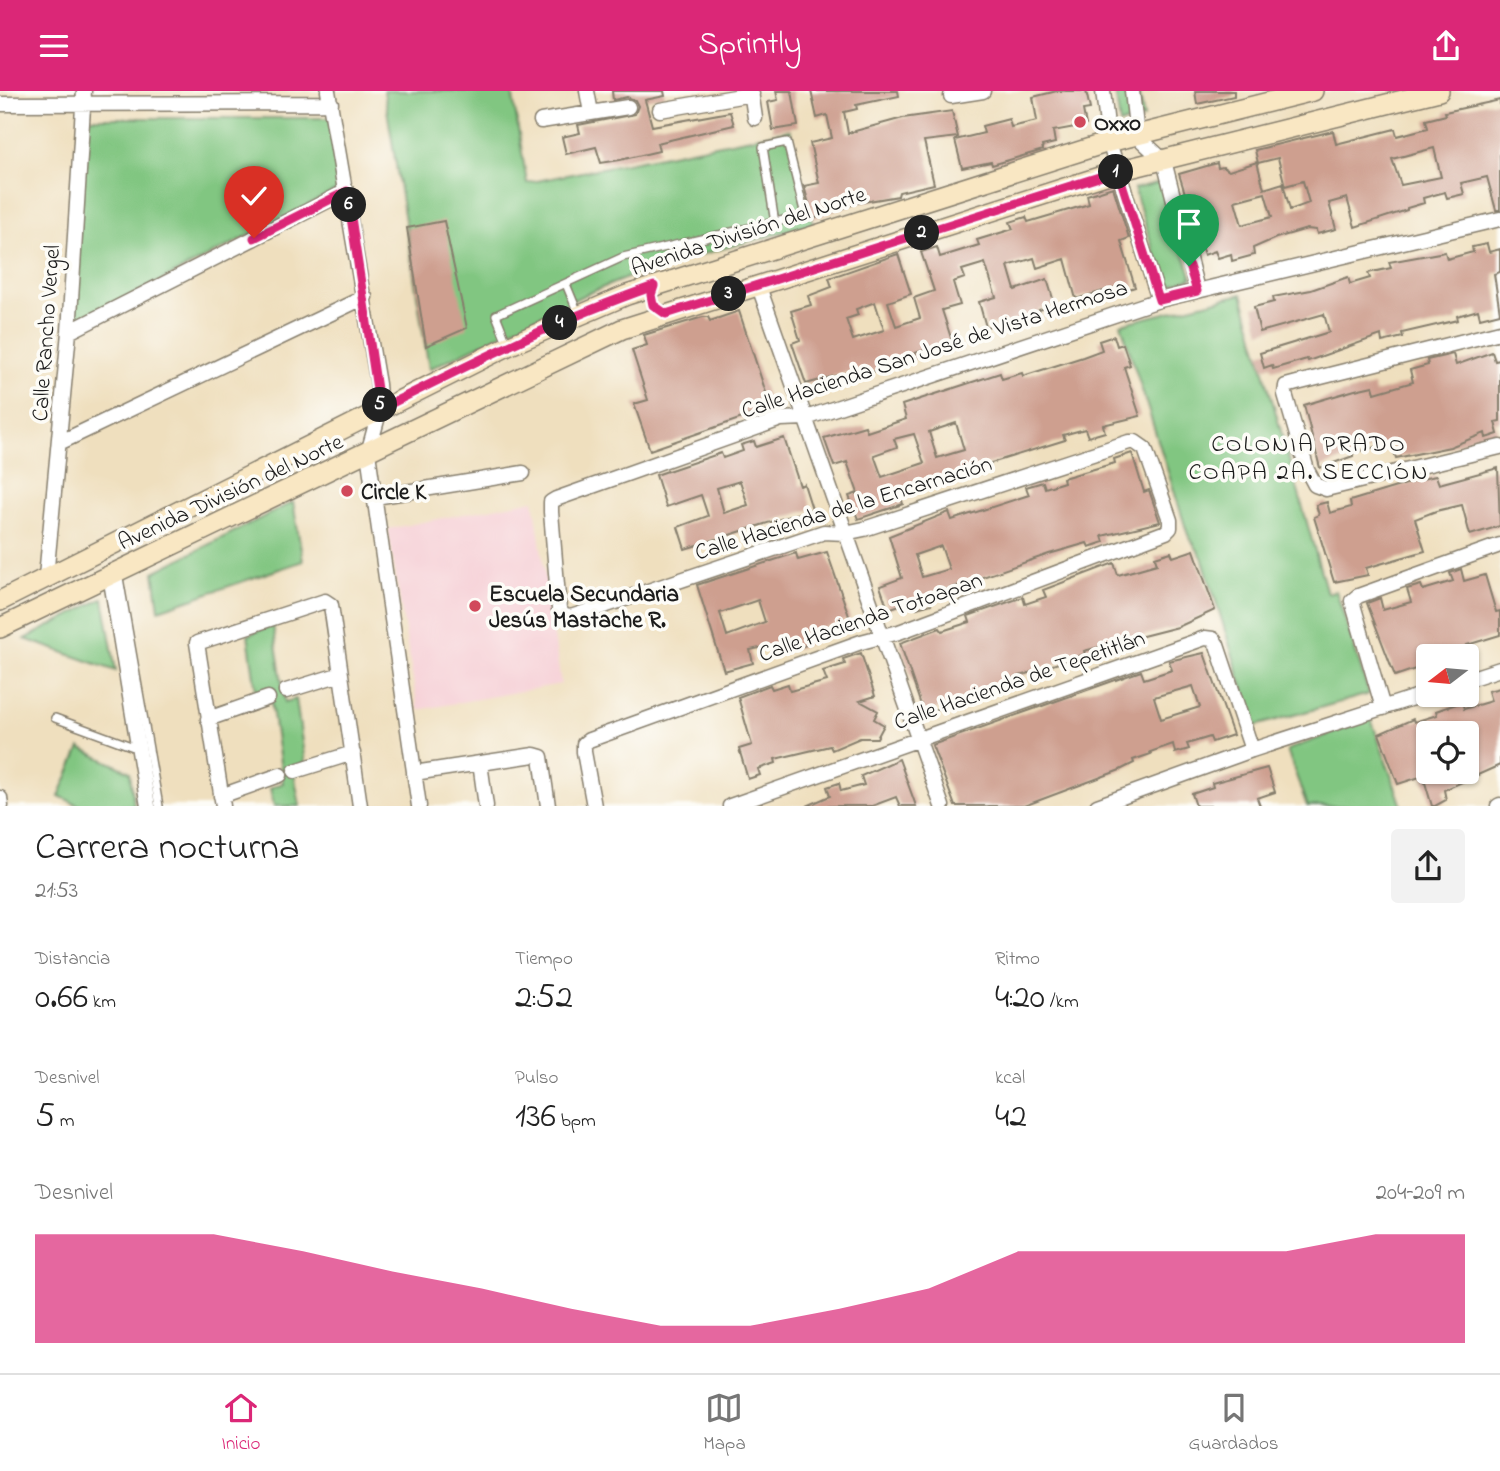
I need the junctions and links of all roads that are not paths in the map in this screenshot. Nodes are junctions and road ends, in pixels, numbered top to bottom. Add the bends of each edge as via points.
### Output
1 (587, 91) edge
2 (983, 91) edge
3 (1103, 91) edge
4 (1132, 91) edge
5 (1313, 91) edge
6 (1439, 91) edge
7 (751, 93) edge
8 (951, 96) dead end
9 (330, 97) edge
10 (83, 98) edge
11 (0, 104) edge
12 (628, 107) dead end
13 (660, 110) dead end
14 (591, 113) junction
15 (755, 118) dead end
16 (541, 121) dead end
17 (1137, 136) junction
18 (1109, 142) junction
19 (1164, 161) junction
20 (1118, 171) junction
21 (959, 189) junction
22 (347, 191) junction
23 (930, 198) junction
24 (968, 219) junction
25 (1500, 219) edge
26 (775, 223) junction
27 (939, 227) junction
28 (566, 283) junction
29 (758, 284) junction
30 (654, 286) junction
31 (1197, 291) junction
32 (627, 295) junction
33 (365, 297) junction
34 (1159, 300) junction
35 (579, 314) junction
36 (666, 314) junction
37 (636, 324) junction
38 (69, 332) junction
39 (1500, 332) edge
40 (508, 346) junction
41 (380, 409) junction
42 (806, 418) junction
43 (60, 443) junction
44 (1500, 447) edge
45 (368, 453) junction
46 (523, 473) dead end
47 (375, 497) junction
48 (1166, 532) joint
49 (845, 533) junction
50 (1500, 545) edge
51 (114, 573) junction
52 (46, 577) junction
53 (0, 601) edge
54 (564, 616) joint
55 (0, 628) edge
56 (882, 637) junction
57 (1500, 669) edge
58 (341, 674) junction
59 (1479, 676) edge
60 (286, 691) dead end
61 (1416, 697) edge
62 (268, 698) dead end
63 (1383, 708) junction
64 (55, 718) dead end
65 (208, 719) junction
66 (918, 738) junction
67 (139, 749) junction
68 (1252, 750) junction
69 (353, 753) junction
70 (480, 763) junction
71 (295, 771) dead end
72 (414, 773) junction
73 (280, 775) dead end
74 (0, 797) edge
75 (222, 801) edge
76 (1, 806) edge
77 (148, 806) edge
78 (159, 806) edge
79 (360, 806) edge
80 (419, 806) edge
81 (486, 806) edge
82 (548, 806) edge
83 (594, 806) edge
84 (730, 806) edge
85 (942, 806) edge
86 (1097, 806) edge

1 - 14 street
2 - 8 street
3 - 18 street
4 - 17 street
5 - 17 main road, Avenida División del Norte
6 - 19 main road, Avenida División del Norte
7 - 13 street
7 - 15 street
9 - 10 street
9 - 22 street
10 - 11 street
10 - 38 street, Calle Rancho Vergel
12 - 14 street
14 - 16 street
17 - 18 main road, Avenida División del Norte
17 - 19 street
18 - 20 street
18 - 21 main road, Avenida División del Norte
19 - 20 main road, Avenida División del Norte
19 - 31 street
20 - 24 main road, Avenida División del Norte
20 - 34 street
21 - 23 main road, Avenida División del Norte
21 - 24 main road via 954,205
22 - 33 street
22 - 38 street
23 - 27 main road via 945,210
23 - 30 main road, Avenida División del Norte
24 - 27 main road, Avenida División del Norte
25 - 31 street, Calle Hacienda San José de Vista Hermosa
26 - 26 lane via 805,215 787,142 763,147
26 - 28 lane via 622,257
27 - 29 main road, Avenida División del Norte
28 - 35 lane
28 - 40 lane via 496,315
29 - 36 main road, Avenida División del Norte
29 - 42 street
30 - 32 main road, Avenida División del Norte
30 - 36 main road via 653,305
31 - 34 street, Calle Hacienda San José de Vista Hermosa
32 - 35 main road, Avenida División del Norte
32 - 37 main road via 642,307
33 - 41 street
33 - 43 street
34 - 42 street, Calle Hacienda San José de Vista Hermosa
35 - 40 main road, Avenida División del Norte
36 - 37 main road, Avenida División del Norte
37 - 45 main road, Avenida División del Norte
38 - 43 street, Calle Rancho Vergel
39 - 44 street via 1286,386 1284,394 1307,470 1315,485 1326,489
40 - 41 main road, Avenida División del Norte
41 - 45 street
41 - 52 main road, Avenida División del Norte
42 - 49 street
42 - 54 street, Calle Hacienda San José de Vista Hermosa via 781,419 551,502 559,609
43 - 52 street, Calle Rancho Vergel
45 - 47 street
45 - 51 main road, Avenida División del Norte
46 - 47 street
47 - 72 street
48 - 49 street, Calle Hacienda de la Encarnación via 1170,520 1145,449 1135,442
48 - 56 street, Calle Hacienda Totoapan
49 - 54 street, Calle Hacienda de la Encarnación via 824,532
49 - 56 street
50 - 63 street via 1352,601
51 - 55 main road, Avenida División del Norte
51 - 67 street
51 - 78 lane
52 - 53 main road, Avenida División del Norte
56 - 66 street
56 - 83 street, Calle Hacienda Totoapan via 589,740 584,752
57 - 59 street
58 - 60 street
58 - 65 street via 331,605 325,601 203,640 197,643 197,651
58 - 69 street
61 - 63 street
62 - 65 street
63 - 68 street
64 - 67 lane
65 - 75 street
66 - 68 street, Calle Hacienda de Tepetitlán via 1205,638 1217,645
66 - 84 street, Calle Hacienda de Tepetitlán
66 - 85 street
67 - 77 street
68 - 86 street
69 - 71 street
69 - 79 street
70 - 72 street
70 - 81 street
70 - 82 street via 541,757
72 - 80 street
73 - 75 street
74 - 76 street

